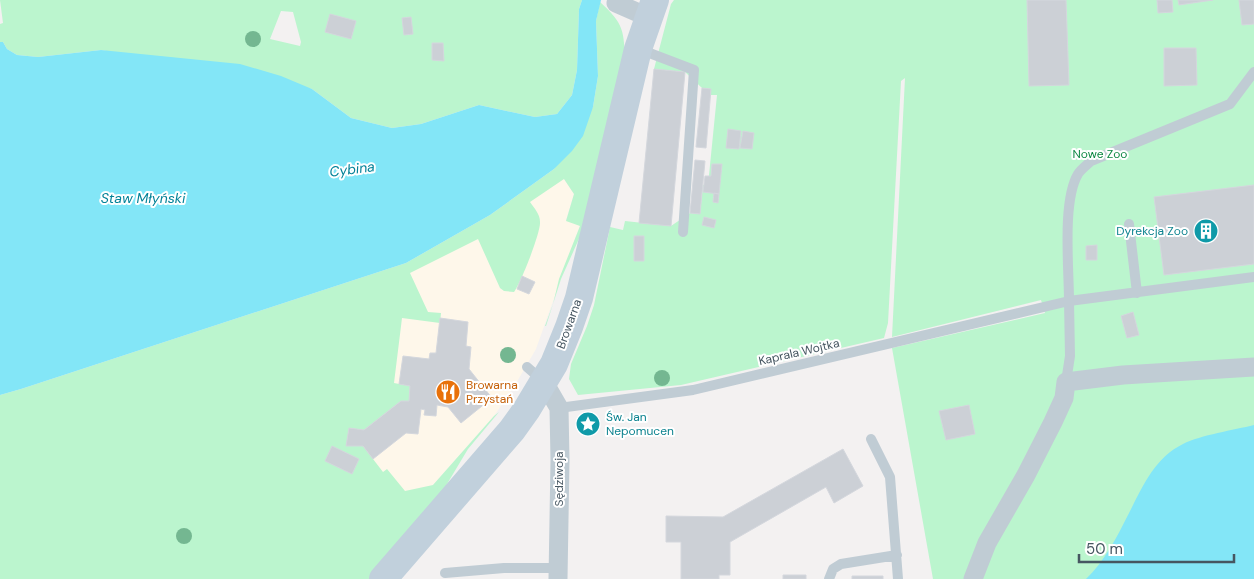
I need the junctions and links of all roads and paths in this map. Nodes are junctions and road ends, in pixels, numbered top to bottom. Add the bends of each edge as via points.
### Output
1 (616, 3) dead end
2 (652, 8) edge
3 (638, 49) junction
4 (1254, 72) edge
5 (1130, 224) dead end
6 (683, 232) dead end
7 (1254, 278) edge
8 (1137, 293) junction
9 (1069, 301) junction
10 (1254, 367) edge
11 (536, 374) junction
12 (1066, 382) junction
13 (558, 408) junction
14 (871, 439) dead end
15 (898, 555) junction
16 (445, 573) dead end
17 (558, 573) edge
18 (383, 579) edge
19 (829, 579) edge
20 (898, 579) edge
21 (973, 579) edge

1 - 2 street, Browarna
2 - 3 street, Browarna
3 - 6 lane via 694,70
3 - 11 street, Browarna via 579,298 563,344
4 - 9 lane via 1230,104 1092,161 1079,172 1068,201
5 - 8 lane
7 - 8 lane, Kaprala Wojtka
8 - 9 lane, Kaprala Wojtka
9 - 12 lane via 1070,356
9 - 13 lane, Kaprala Wojtka via 693,390
10 - 12 street via 1123,374
11 - 13 street, Sędziwoja
11 - 18 street, Browarna via 512,430
12 - 21 street via 1064,398 1053,422 988,543
13 - 17 street, Sędziwoja
14 - 15 lane via 890,477
15 - 19 lane via 841,564 833,569
15 - 20 lane
16 - 17 lane via 504,568

